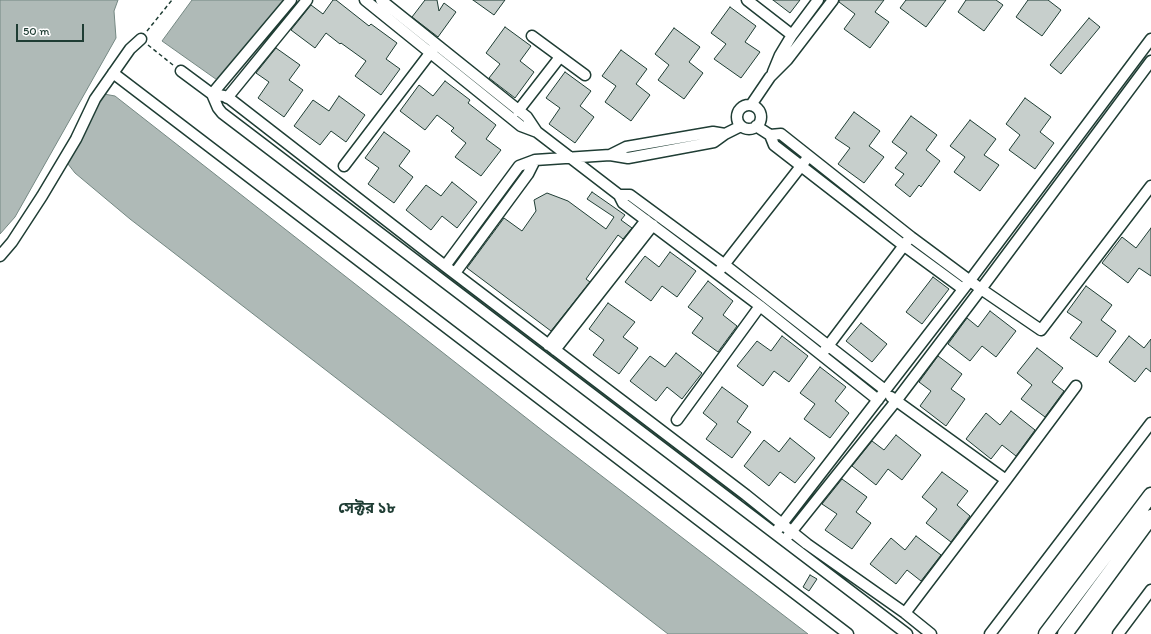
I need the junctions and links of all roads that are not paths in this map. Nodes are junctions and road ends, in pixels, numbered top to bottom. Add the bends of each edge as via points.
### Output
1 (291, 0) edge
2 (307, 0) edge
3 (365, 0) edge
4 (381, 0) edge
5 (747, 0) edge
6 (818, 0) edge
7 (833, 0) edge
8 (792, 35) junction
9 (532, 36) dead end
10 (140, 39) road end
11 (1151, 39) edge
12 (433, 49) junction
13 (560, 57) junction
14 (1151, 61) edge
15 (181, 71) road end
16 (113, 73) junction
17 (585, 75) dead end
18 (770, 77) junction
19 (212, 94) junction
20 (227, 98) junction
21 (752, 105) junction
22 (518, 111) junction
23 (742, 126) junction
24 (756, 126) junction
25 (537, 132) junction
26 (770, 135) junction
27 (809, 157) junction
28 (572, 158) junction
29 (535, 160) junction
30 (344, 166) dead end
31 (1151, 186) edge
32 (620, 194) junction
33 (650, 222) junction
34 (911, 237) junction
35 (903, 245) junction
36 (0, 256) edge
37 (445, 266) junction
38 (455, 273) junction
39 (718, 273) junction
40 (970, 280) junction
41 (963, 289) junction
42 (981, 289) junction
43 (760, 306) junction
44 (828, 346) junction
45 (551, 347) junction
46 (821, 355) junction
47 (542, 358) junction
48 (1076, 386) dead end
49 (883, 394) junction
50 (896, 400) junction
51 (677, 420) dead end
52 (1151, 423) edge
53 (1006, 480) junction
54 (1151, 495) edge
55 (1151, 517) edge
56 (781, 524) junction
57 (792, 532) junction
58 (774, 534) junction
59 (785, 541) junction
60 (1151, 590) edge
61 (905, 613) junction
62 (848, 634) edge
63 (907, 634) edge
64 (931, 634) edge
65 (990, 634) edge
66 (1046, 634) edge
67 (1064, 634) edge
68 (1118, 634) edge

1 - 19 street
2 - 20 street
3 - 12 street
4 - 12 street
5 - 8 street
6 - 8 street
7 - 18 street via 787,60
8 - 18 street
9 - 13 street
10 - 16 street
11 - 40 street
12 - 22 street
12 - 25 street via 522,126
12 - 30 street
13 - 17 street
13 - 22 street
14 - 42 street
15 - 19 street
16 - 36 street via 95,99 76,140 42,196
16 - 62 street
18 - 21 street
19 - 20 street
19 - 47 street via 222,113
20 - 37 street
21 - 23 street via 744,106 738,112 737,120
21 - 24 street via 760,116
22 - 25 street
23 - 24 street via 749,129
23 - 28 street via 714,142 628,158 610,155
24 - 26 street
25 - 28 street
26 - 27 street via 781,134
26 - 35 street via 774,145
27 - 34 street
27 - 39 street
28 - 29 street
28 - 32 street
29 - 37 street via 519,166
29 - 38 street via 528,174
31 - 42 street via 1041,330
32 - 33 street via 623,203
32 - 44 street via 630,195
33 - 39 street
33 - 45 street
34 - 35 street
34 - 40 street
35 - 41 street
35 - 44 street
37 - 38 street
38 - 45 street
39 - 43 street
40 - 41 street
40 - 42 street
41 - 49 street
42 - 50 street
43 - 46 street
43 - 51 street
44 - 46 street
44 - 49 street
45 - 47 street
45 - 56 street
46 - 49 street
47 - 58 street
48 - 53 street
49 - 50 street
49 - 56 street
50 - 53 street
50 - 57 street
52 - 65 street
53 - 61 street
54 - 66 street
55 - 67 street
56 - 57 street
56 - 58 street
57 - 59 street
57 - 61 street
58 - 59 street
59 - 63 street
60 - 68 street
61 - 64 street

